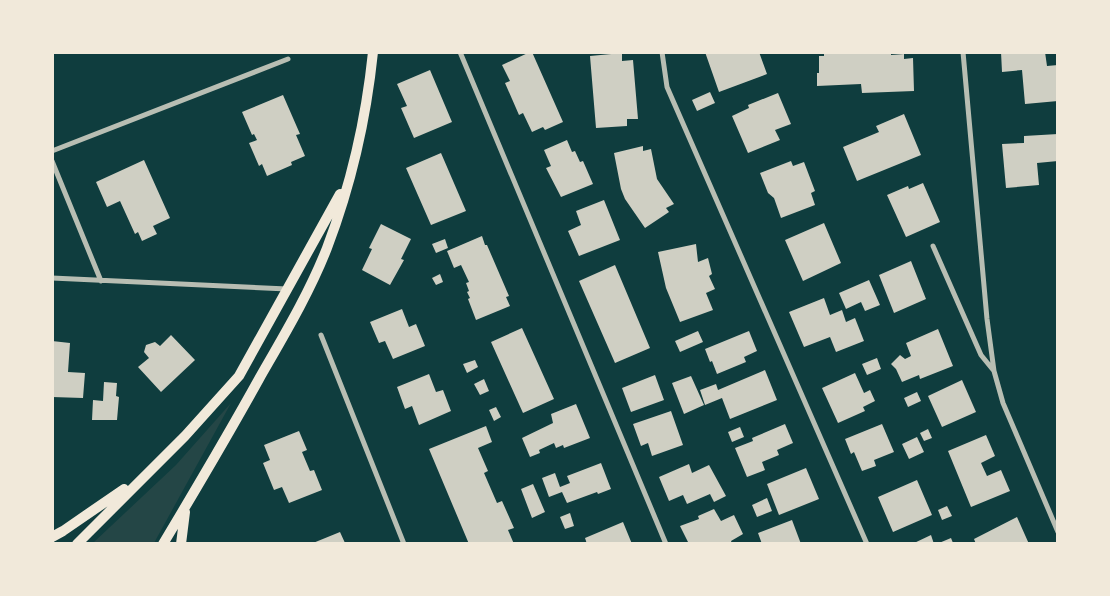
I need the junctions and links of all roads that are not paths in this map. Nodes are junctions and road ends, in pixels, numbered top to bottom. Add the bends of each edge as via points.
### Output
1 (373, 52) edge
2 (460, 52) edge
3 (662, 52) edge
4 (962, 52) edge
5 (288, 58) dead end
6 (52, 151) edge
7 (52, 162) edge
8 (354, 167) junction
9 (933, 246) dead end
10 (52, 278) edge
11 (101, 281) junction
12 (288, 290) junction
13 (321, 335) dead end
14 (994, 370) junction
15 (149, 470) junction
16 (185, 507) junction
17 (1058, 532) edge
18 (52, 537) edge
19 (77, 544) edge
20 (163, 544) edge
21 (181, 544) edge
22 (404, 544) edge
23 (666, 544) edge
24 (867, 544) edge

1 - 8 main road via 369,93
2 - 23 street
3 - 24 street via 667,86
4 - 14 street
5 - 6 street
7 - 11 street
8 - 12 main road
8 - 16 main road via 327,248 306,294
9 - 14 street via 981,355
10 - 11 street
11 - 12 street
12 - 15 main road via 239,376
13 - 22 street
14 - 17 street via 1002,403
15 - 18 main road
15 - 19 main road
16 - 20 main road
16 - 21 main road

